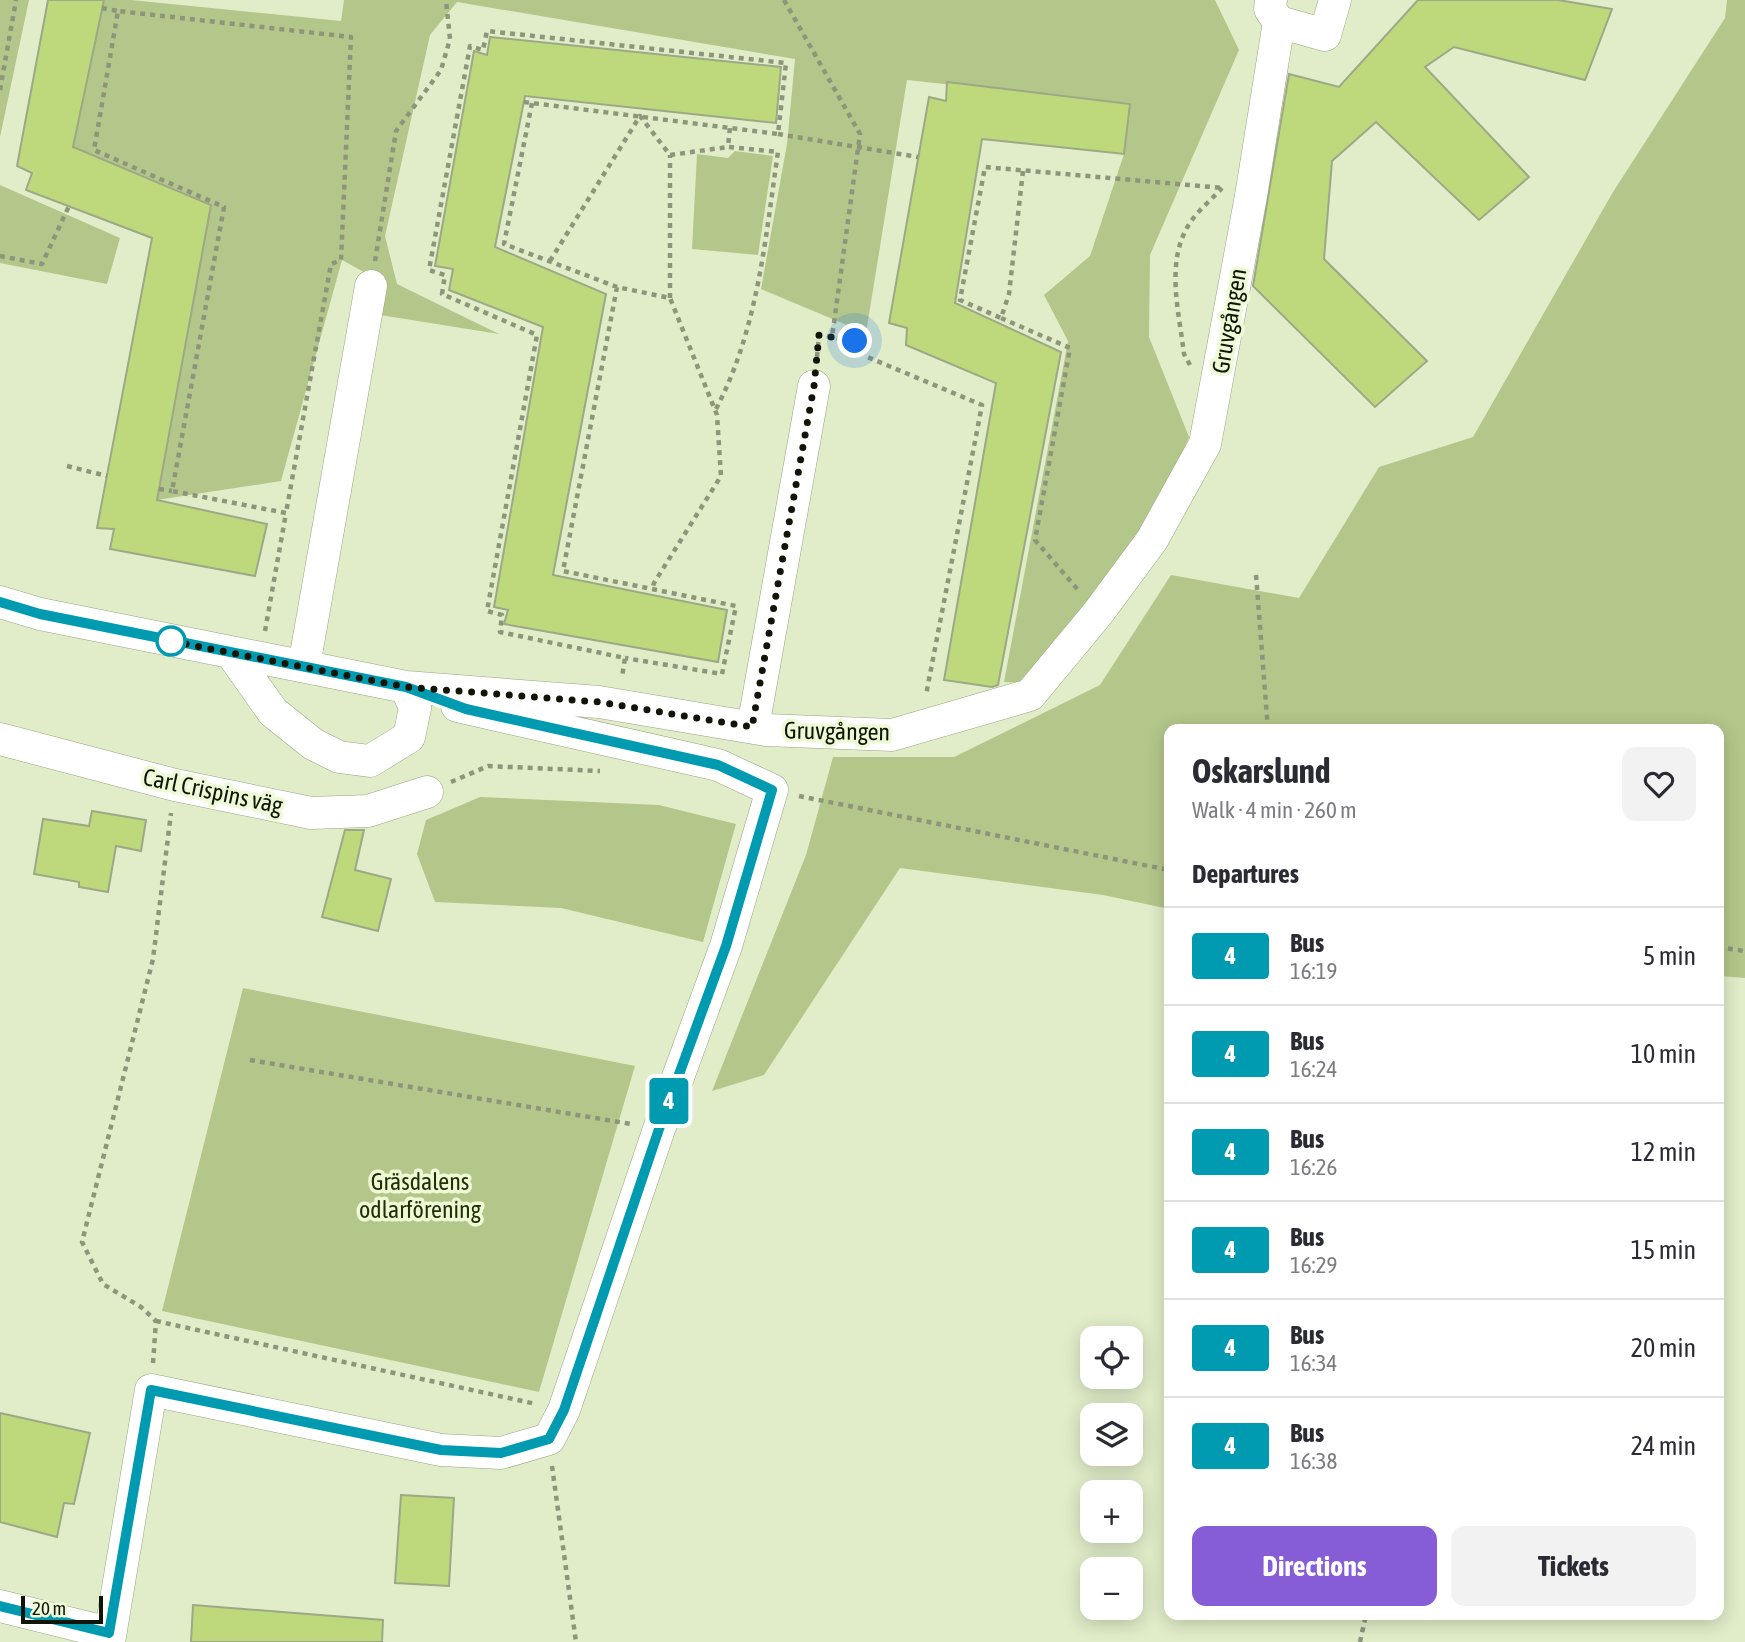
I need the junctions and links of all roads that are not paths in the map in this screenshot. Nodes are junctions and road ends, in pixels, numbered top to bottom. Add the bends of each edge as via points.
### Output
1 (1335, 0) edge
2 (1275, 11) edge
3 (371, 286) road end
4 (814, 386) road end
5 (0, 602) edge
6 (232, 654) junction
7 (304, 666) junction
8 (406, 687) junction
9 (752, 727) junction
10 (0, 739) edge
11 (427, 792) road end
12 (0, 1606) edge
13 (109, 1638) edge

1 - 2 street, Gruvgången via 1325,35
2 - 9 street, Gruvgången via 1205,444 1152,540 1030,695 892,735
3 - 7 street
4 - 9 street
5 - 6 street, Gruvgången
6 - 7 street, Gruvgången
6 - 8 street via 273,712 313,744 339,757 370,761 408,737 415,708
7 - 8 street, Gruvgången
8 - 9 street, Gruvgången via 619,706
8 - 13 street via 466,709 718,765 772,790 726,946 564,1410 549,1439 501,1453 441,1450 151,1390
10 - 11 street, Carl Crispins väg via 175,785 311,813 368,811
12 - 13 street

